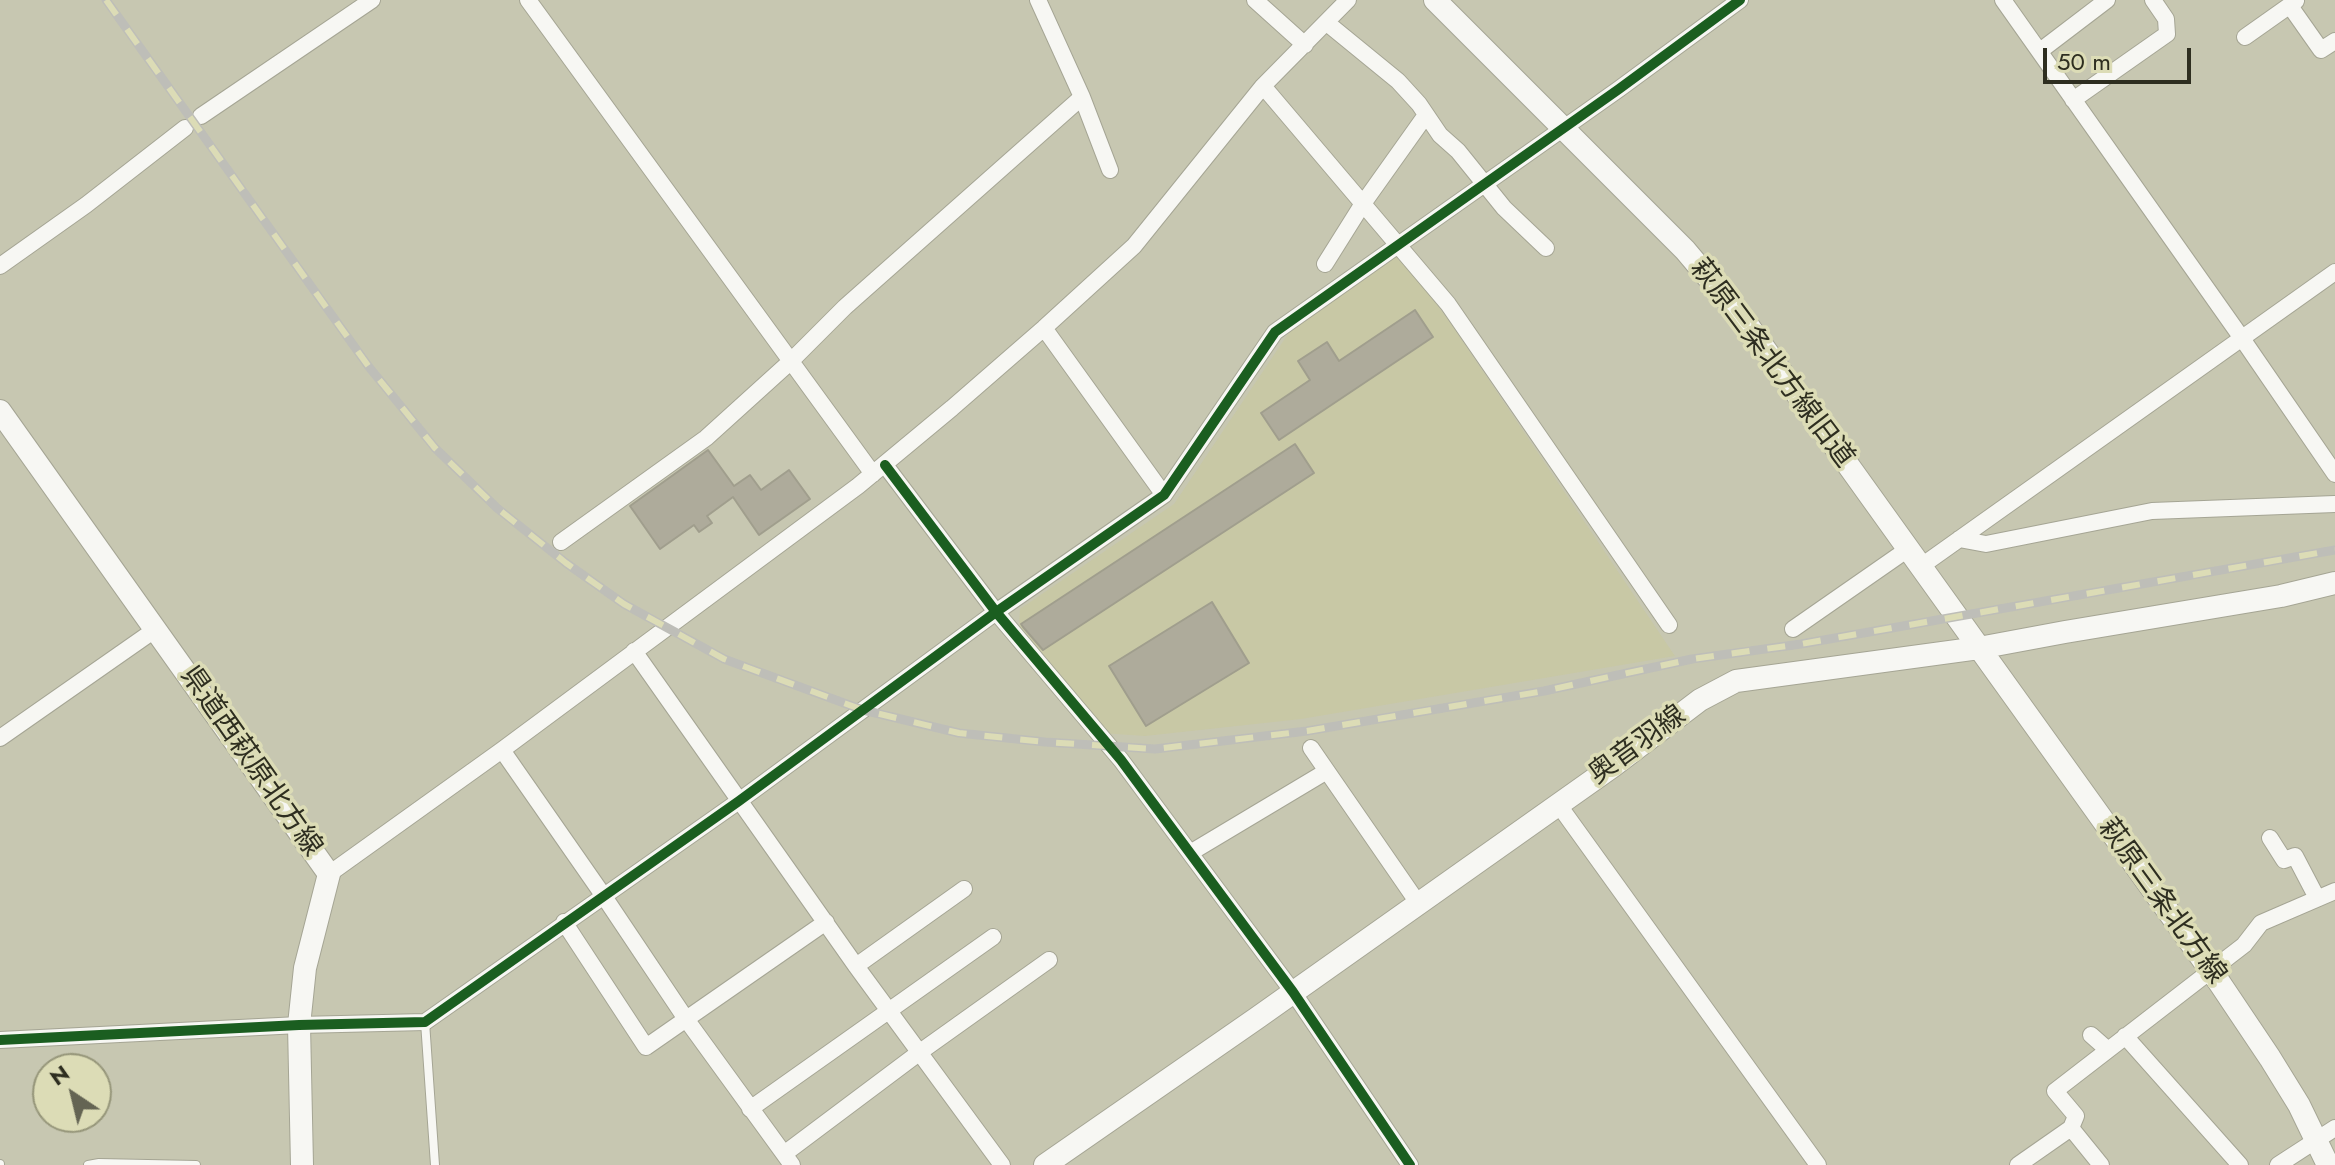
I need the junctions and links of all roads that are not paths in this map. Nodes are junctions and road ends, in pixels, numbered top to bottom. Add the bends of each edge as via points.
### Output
1 (372, 0) edge
2 (528, 0) edge
3 (1038, 0) edge
4 (1255, 0) edge
5 (1348, 0) edge
6 (1435, 0) edge
7 (1740, 0) edge
8 (2003, 0) edge
9 (2107, 0) edge
10 (2153, 0) edge
11 (2294, 3) edge
12 (1327, 23) junction
13 (2245, 37) dead end
14 (2335, 41) edge
15 (1305, 45) junction
16 (2040, 51) junction
17 (1263, 86) junction
18 (1082, 97) junction
19 (2073, 100) junction
20 (1426, 115) junction
21 (201, 116) dead end
22 (185, 128) dead end
23 (1563, 129) junction
24 (1110, 170) dead end
25 (1485, 184) junction
26 (1362, 205) junction
27 (1399, 246) junction
28 (1546, 248) dead end
29 (1325, 264) dead end
30 (0, 266) edge
31 (2335, 272) edge
32 (1044, 328) junction
33 (2241, 337) junction
34 (790, 362) junction
35 (0, 411) edge
36 (879, 470) junction
37 (2335, 474) edge
38 (1164, 495) junction
39 (2335, 504) edge
40 (1959, 539) junction
41 (561, 542) dead end
42 (1914, 558) junction
43 (2335, 583) edge
44 (996, 612) junction
45 (1669, 625) dead end
46 (156, 629) junction
47 (1793, 629) dead end
48 (1979, 648) junction
49 (634, 651) junction
50 (0, 738) edge
51 (1311, 748) dead end
52 (502, 750) junction
53 (1327, 771) junction
54 (739, 801) junction
55 (1558, 804) junction
56 (2270, 838) dead end
57 (1190, 853) junction
58 (329, 874) junction
59 (964, 889) dead end
60 (2335, 891) edge
61 (603, 895) junction
62 (2317, 898) junction
63 (1418, 903) junction
64 (564, 922) junction
65 (826, 922) junction
66 (993, 937) dead end
67 (1049, 960) dead end
68 (856, 966) junction
69 (2211, 970) junction
70 (1293, 992) junction
71 (889, 1009) junction
72 (686, 1019) junction
73 (425, 1022) junction
74 (299, 1025) junction
75 (2091, 1035) dead end
76 (2125, 1036) junction
77 (0, 1040) edge
78 (2108, 1050) junction
79 (920, 1052) junction
80 (750, 1109) junction
81 (2071, 1128) junction
82 (2335, 1128) edge
83 (2316, 1140) junction
84 (788, 1160) edge
85 (88, 1165) edge
86 (196, 1165) edge
87 (302, 1165) edge
88 (435, 1165) edge
89 (1002, 1165) edge
90 (1045, 1165) edge
91 (1410, 1165) edge
92 (1818, 1165) edge
93 (2018, 1165) edge
94 (2101, 1165) edge
95 (2240, 1165) edge
96 (2278, 1165) edge
97 (2328, 1165) edge

1 - 21 street
2 - 34 street
3 - 18 street
4 - 15 street
5 - 12 street
6 - 23 main road, 萩原三条北方線旧道
7 - 23 street
8 - 16 street
9 - 16 street
10 - 19 street via 2166,19 2167,34
11 - 13 street
11 - 14 street via 2321,50
12 - 15 street
12 - 20 street via 1398,81
15 - 17 street
16 - 19 street
17 - 26 street
17 - 32 street via 1134,246
18 - 24 street
18 - 34 street
19 - 33 street
20 - 25 street
20 - 26 street
22 - 30 street
23 - 25 street
23 - 42 main road, 萩原三条北方線旧道 via 1721,291
25 - 27 street
25 - 28 street
26 - 27 street
26 - 29 street
27 - 38 street via 1275,332
27 - 45 street via 1448,304
31 - 33 street
32 - 36 street
32 - 38 street
33 - 37 street
33 - 40 street
34 - 36 street
34 - 41 street via 706,438
35 - 46 main road, 県道西萩原北方線
36 - 44 street
36 - 49 street
38 - 44 street
39 - 40 street via 2152,511 1986,544
40 - 42 street
42 - 47 street
42 - 48 main road, 萩原三条北方線旧道
43 - 48 main road, 奥音羽線
44 - 54 street
44 - 57 street via 1121,760
46 - 50 street
46 - 58 main road, 県道西萩原北方線
48 - 55 main road, 奥音羽線 via 1736,681 1700,700
48 - 69 main road, 萩原三条北方線
49 - 52 street
49 - 54 street
51 - 53 street
52 - 58 street
52 - 61 street
53 - 57 street
53 - 63 street
54 - 61 street
54 - 65 street
55 - 63 main road, 奥音羽線
55 - 92 street
56 - 62 street via 2284,860 2295,856
57 - 70 street
58 - 74 main road, 県道西萩原北方線 via 305,968
59 - 68 street
60 - 62 street
61 - 64 street
61 - 72 street
62 - 69 street via 2261,923 2244,945
63 - 70 main road, 奥音羽線
64 - 72 street via 646,1047
64 - 73 street
65 - 68 street
65 - 72 street
66 - 71 street
67 - 79 street
68 - 71 street
69 - 76 street
69 - 83 main road, 萩原三条北方線
70 - 90 main road, 奥音羽線
70 - 91 street
71 - 79 street
71 - 80 street
72 - 80 street
73 - 74 street
73 - 88 lane
74 - 77 street
74 - 87 main road, 県道西萩原北方線
75 - 78 street
76 - 78 street
76 - 95 street
78 - 81 street via 2055,1091 2076,1116
79 - 84 street
79 - 89 street
80 - 84 street
81 - 93 street
81 - 94 street
82 - 83 street
83 - 96 street
83 - 97 main road, 萩原三条北方線
85 - 86 lane

